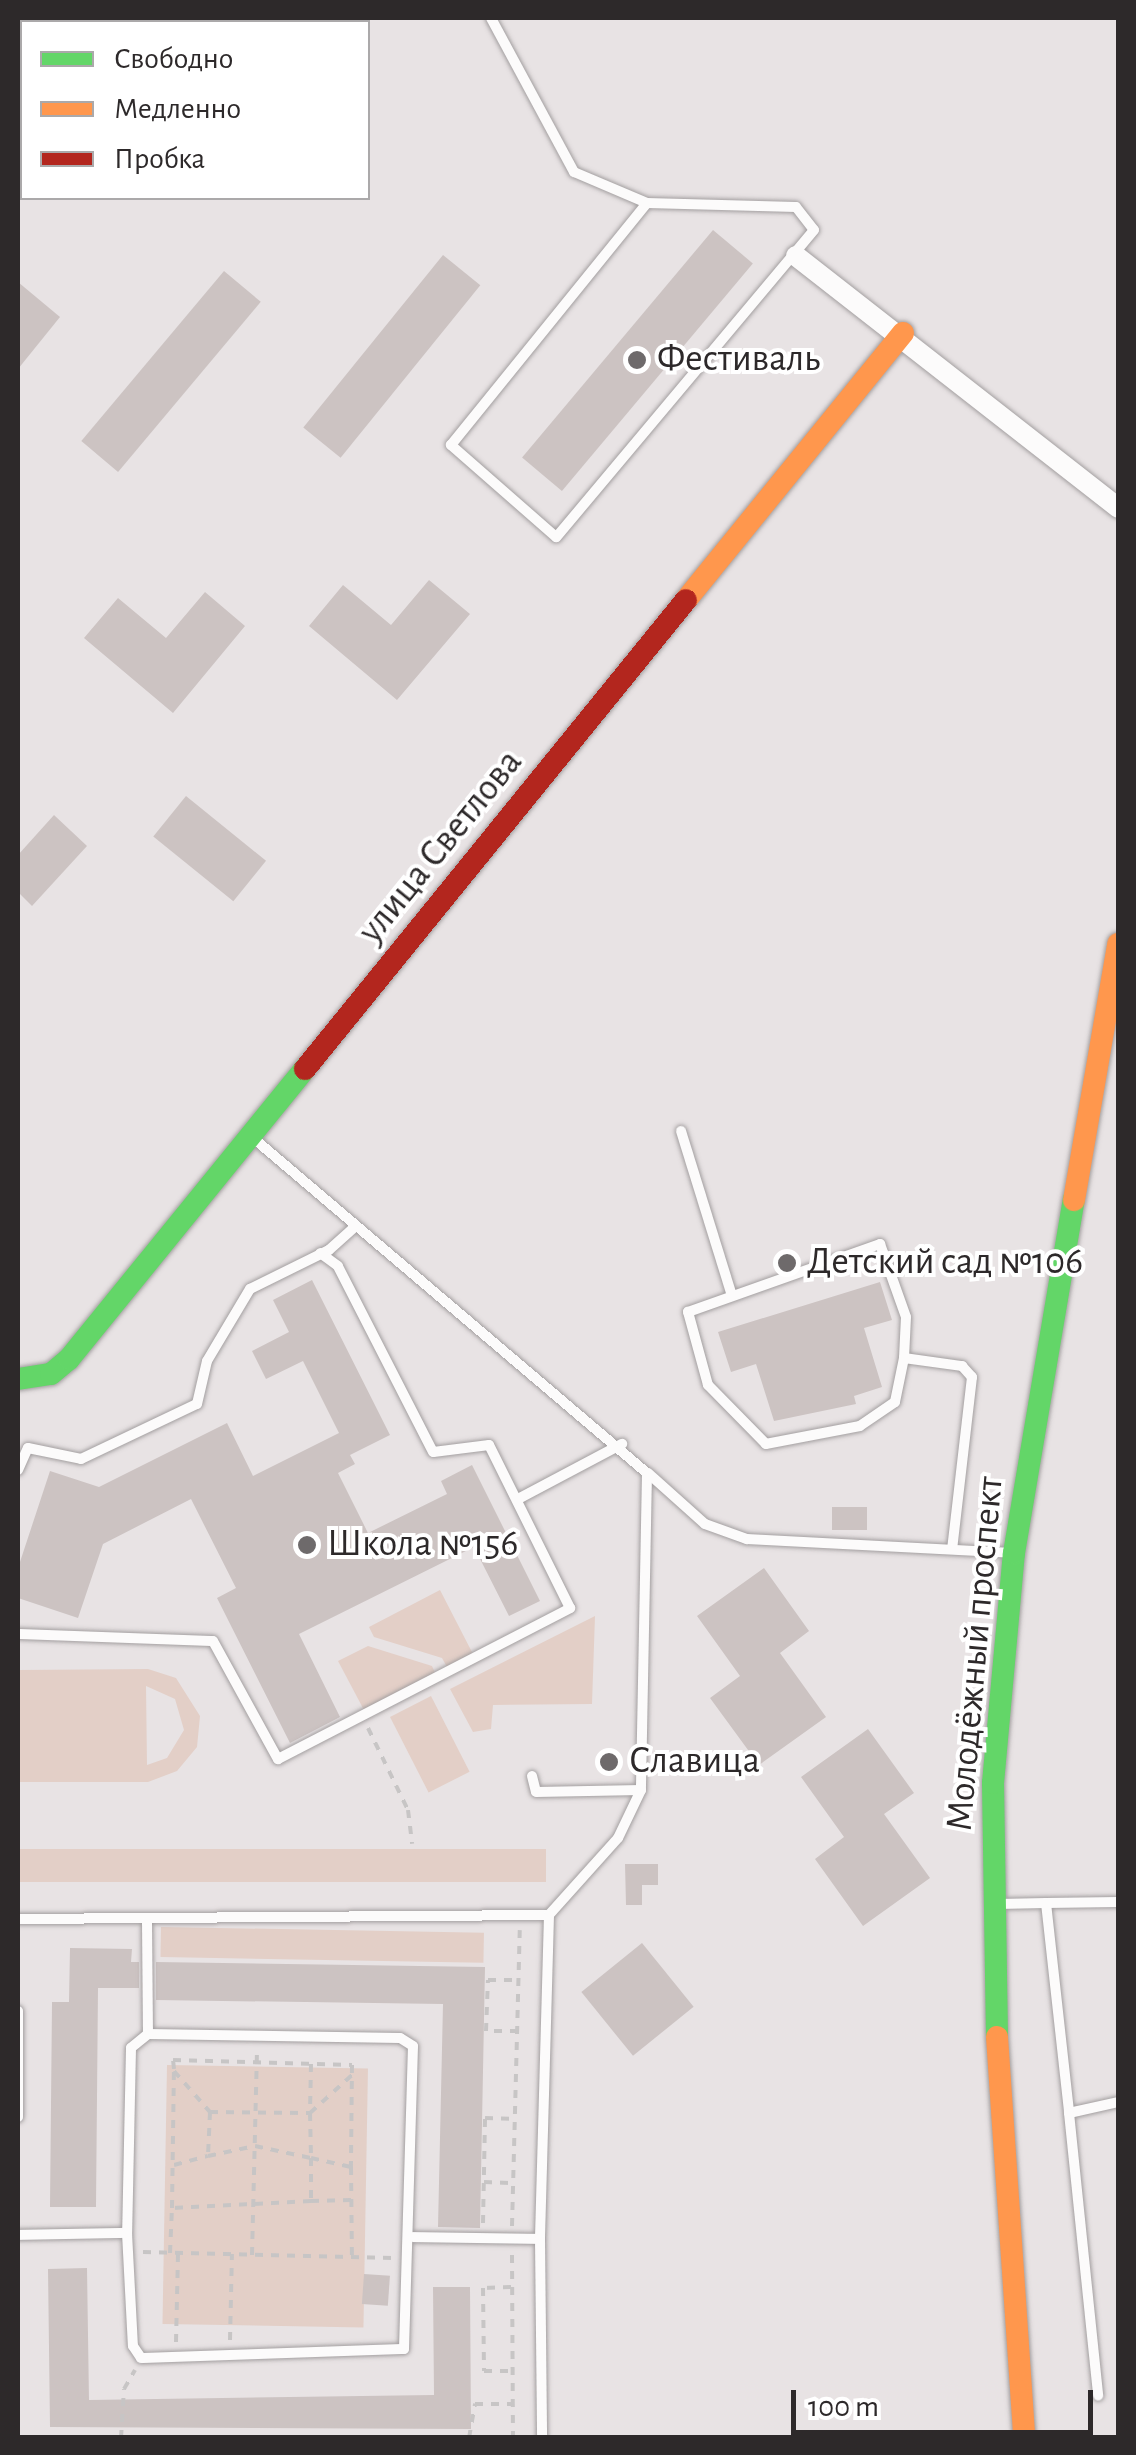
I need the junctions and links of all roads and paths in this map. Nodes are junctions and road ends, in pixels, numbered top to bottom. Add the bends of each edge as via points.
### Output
1 (491, 18) edge
2 (647, 202) junction
3 (796, 256) junction
4 (903, 333) junction
5 (1118, 508) edge
6 (1118, 944) edge
7 (681, 1131) dead end
8 (251, 1136) junction
9 (356, 1226) junction
10 (320, 1253) junction
11 (731, 1293) junction
12 (904, 1358) junction
13 (18, 1379) edge
14 (622, 1444) junction
15 (18, 1470) edge
16 (647, 1473) junction
17 (518, 1499) junction
18 (952, 1549) junction
19 (1014, 1554) junction
20 (18, 1634) edge
21 (364, 1718) junction
22 (532, 1776) dead end
23 (641, 1790) junction
24 (412, 1844) dead end
25 (1118, 1902) edge
26 (1046, 1903) junction
27 (994, 1904) junction
28 (549, 1915) junction
29 (521, 1916) junction
30 (18, 1919) edge
31 (147, 1921) junction
32 (519, 1980) junction
33 (18, 2011) edge
34 (518, 2031) junction
35 (148, 2034) junction
36 (257, 2034) junction
37 (18, 2046) edge
38 (256, 2062) junction
39 (311, 2064) junction
40 (174, 2071) junction
41 (352, 2075) junction
42 (1118, 2102) edge
43 (210, 2112) junction
44 (255, 2112) junction
45 (310, 2113) junction
46 (1070, 2113) junction
47 (18, 2118) edge
48 (515, 2119) junction
49 (254, 2146) junction
50 (208, 2156) junction
51 (311, 2158) junction
52 (172, 2165) junction
53 (351, 2167) junction
54 (484, 2182) junction
55 (514, 2183) junction
56 (352, 2200) junction
57 (312, 2201) junction
58 (253, 2204) junction
59 (172, 2208) junction
60 (127, 2234) junction
61 (18, 2235) edge
62 (414, 2237) junction
63 (483, 2238) junction
64 (512, 2239) junction
65 (540, 2239) junction
66 (128, 2252) junction
67 (170, 2253) junction
68 (178, 2253) junction
69 (232, 2254) junction
70 (252, 2255) junction
71 (352, 2257) junction
72 (413, 2258) junction
73 (512, 2287) junction
74 (141, 2358) junction
75 (230, 2360) junction
76 (175, 2362) junction
77 (513, 2372) junction
78 (1098, 2396) dead end
79 (513, 2404) junction
80 (544, 2437) edge
81 (121, 2438) edge
82 (469, 2438) edge
83 (514, 2438) edge
84 (1024, 2438) edge

1 - 2 lane via 574,172
2 - 3 lane via 796,207 814,230
2 - 3 lane via 451,445 556,537
3 - 4 street
4 - 5 street
4 - 8 street, улица Светлова
6 - 19 street, Молодёжный проспект
7 - 11 lane
8 - 9 lane
8 - 13 street, улица Светлова via 69,1358 51,1374
9 - 10 lane
9 - 14 lane
10 - 15 lane via 250,1289 208,1361 197,1404 81,1460 28,1448
10 - 17 lane via 338,1266 433,1452 446,1456 484,1441
11 - 12 lane via 880,1244 906,1317
11 - 12 lane via 695,1306 687,1319 708,1384 762,1443 860,1426 895,1402
12 - 18 lane via 962,1366 972,1377
14 - 16 lane
14 - 17 lane
16 - 18 lane via 705,1524 747,1539
16 - 23 lane
17 - 21 lane via 570,1608
18 - 19 lane
19 - 27 street, Молодёжный проспект via 992,1784
20 - 21 lane via 213,1642 278,1759
21 - 24 path via 408,1810
22 - 23 lane via 536,1792
23 - 28 lane via 618,1838
25 - 26 lane
26 - 27 lane
26 - 46 lane
27 - 84 street, Молодёжный проспект via 999,2152
28 - 29 lane
28 - 65 lane
29 - 31 lane
29 - 32 path
30 - 31 lane
31 - 35 lane
32 - 34 path
32 - 34 path via 488,1980 486,2031
33 - 37 lane
34 - 48 path
35 - 36 lane
35 - 60 lane via 131,2048
36 - 38 path
36 - 62 lane via 400,2038 413,2046
37 - 47 lane
38 - 39 path
38 - 40 path via 173,2060
38 - 44 path
39 - 41 path via 352,2065
39 - 45 path
40 - 43 path
40 - 52 path
41 - 45 path
41 - 53 path
42 - 46 lane
43 - 44 path
43 - 50 path
44 - 45 path
44 - 49 path
45 - 51 path
46 - 78 lane
48 - 54 path via 485,2118
48 - 55 path
49 - 50 path
49 - 51 path
49 - 58 path
50 - 52 path
51 - 53 path
51 - 57 path
52 - 59 path
53 - 56 path
54 - 55 path
54 - 63 path
55 - 64 path
56 - 57 path
56 - 71 path
57 - 58 path
58 - 59 path
58 - 70 path
59 - 67 path
60 - 61 lane
60 - 66 lane
62 - 63 lane
62 - 72 lane
63 - 64 lane
64 - 65 lane
64 - 73 path
65 - 80 lane
66 - 67 path
66 - 74 lane via 133,2346
67 - 68 path
68 - 69 path
68 - 76 path
69 - 70 path
69 - 75 path
70 - 71 path
71 - 72 path
72 - 75 lane via 404,2349
73 - 77 path
73 - 77 path via 483,2288 484,2371
74 - 76 lane
74 - 81 path via 124,2390
75 - 76 lane
77 - 79 path
79 - 82 path via 475,2404
79 - 83 path

